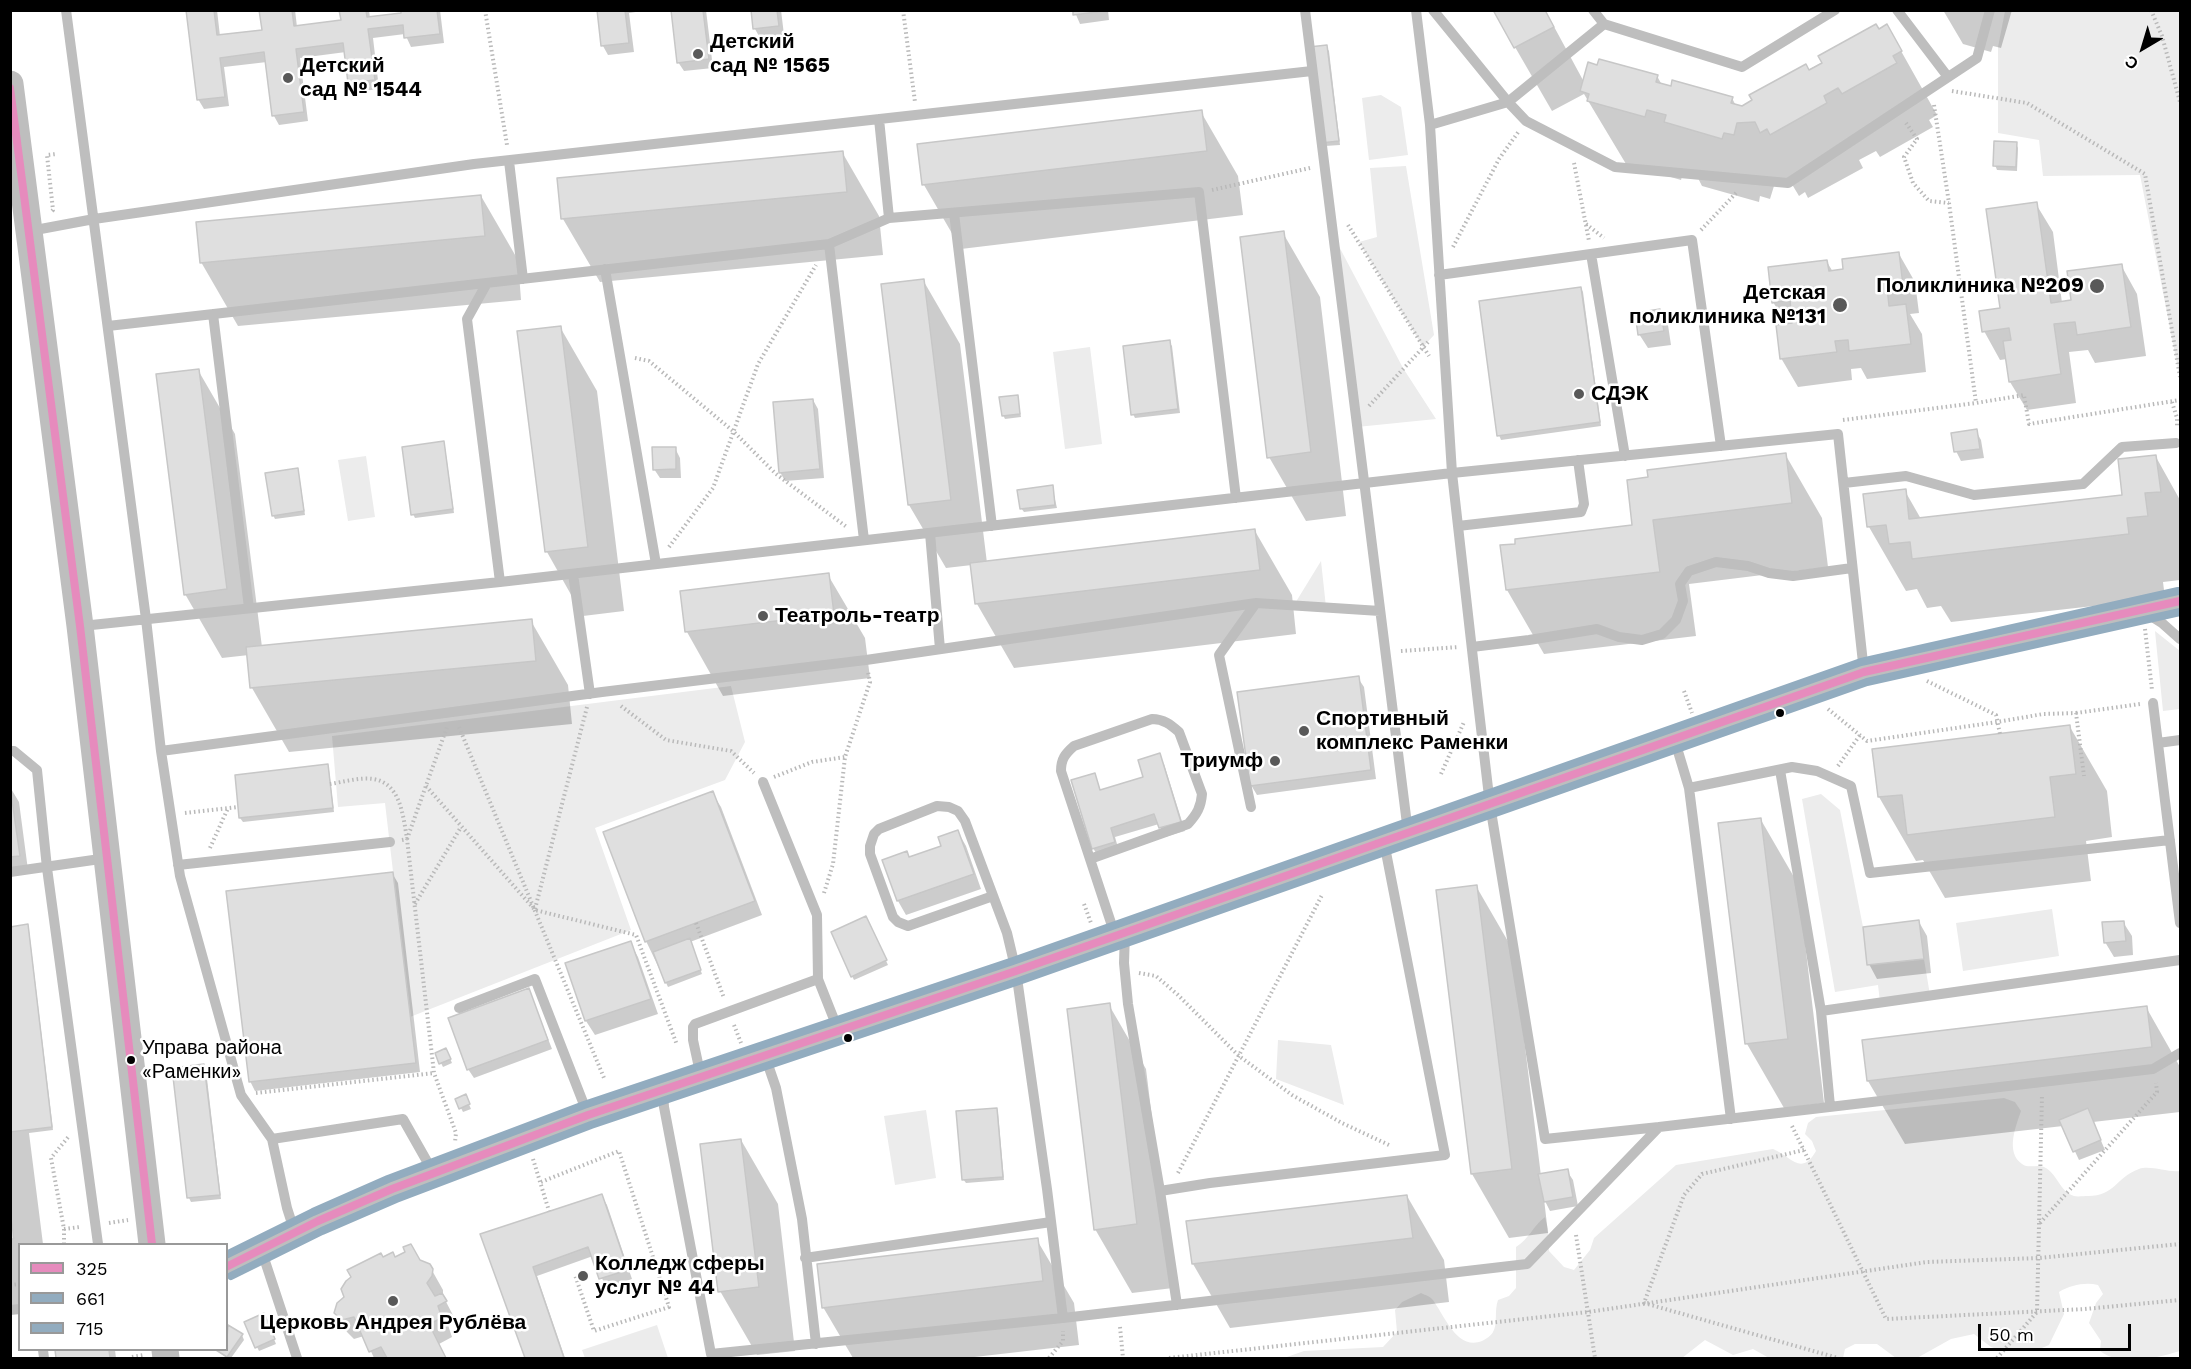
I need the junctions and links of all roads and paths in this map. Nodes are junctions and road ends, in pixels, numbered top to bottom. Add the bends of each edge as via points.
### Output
1 (66, 10) edge
2 (485, 10) edge
3 (903, 10) edge
4 (1305, 10) edge
5 (1416, 10) edge
6 (1433, 10) edge
7 (1593, 10) edge
8 (1606, 10) edge
9 (1835, 10) edge
10 (1897, 10) edge
11 (1990, 10) edge
12 (2151, 10) edge
13 (1604, 24) junction
14 (1312, 71) junction
15 (1948, 77) junction
16 (10, 84) edge
17 (1931, 88) junction
18 (1508, 102) junction
19 (2181, 102) edge
20 (1899, 111) junction
21 (917, 115) junction
22 (879, 119) junction
23 (1526, 121) junction
24 (1430, 125) junction
25 (1570, 143) junction
26 (56, 154) dead end
27 (47, 155) dead end
28 (509, 161) junction
29 (1324, 165) junction
30 (1749, 180) junction
31 (1199, 192) junction
32 (1949, 203) junction
33 (954, 213) junction
34 (889, 218) junction
35 (94, 219) junction
36 (1346, 222) dead end
37 (30, 231) junction
38 (1692, 240) junction
39 (828, 244) junction
40 (1591, 254) junction
41 (605, 269) junction
42 (1439, 275) junction
43 (523, 279) junction
44 (488, 283) junction
45 (213, 314) junction
46 (108, 326) junction
47 (1443, 326) junction
48 (1423, 347) junction
49 (620, 354) junction
50 (2181, 376) edge
51 (1446, 385) junction
52 (2181, 400) edge
53 (2172, 402) junction
54 (1976, 403) junction
55 (2177, 418) dead end
56 (1356, 420) junction
57 (733, 431) junction
58 (1838, 434) junction
59 (2176, 443) dead end
60 (1721, 446) junction
61 (1625, 456) junction
62 (1578, 460) junction
63 (1452, 473) junction
64 (1844, 483) junction
65 (1364, 484) junction
66 (1236, 498) junction
67 (992, 526) junction
68 (1458, 526) junction
69 (930, 533) junction
70 (864, 540) junction
71 (656, 564) junction
72 (1852, 568) junction
73 (573, 574) junction
74 (500, 582) junction
75 (2181, 601) edge
76 (1256, 603) junction
77 (249, 608) junction
78 (1380, 611) junction
79 (146, 619) junction
80 (2142, 619) junction
81 (80, 626) junction
82 (2181, 639) edge
83 (1472, 647) junction
84 (940, 649) junction
85 (1385, 651) junction
86 (1864, 672) junction
87 (1927, 681) dead end
88 (870, 682) dead end
89 (602, 692) junction
90 (590, 694) junction
91 (1477, 694) junction
92 (2153, 703) junction
93 (1828, 709) dead end
94 (453, 712) junction
95 (2076, 713) junction
96 (1997, 722) junction
97 (2000, 734) dead end
98 (1860, 735) junction
99 (1674, 738) junction
100 (2181, 740) edge
101 (2158, 743) junction
102 (10, 751) edge
103 (161, 751) junction
104 (845, 757) junction
105 (1780, 770) junction
106 (1441, 774) dead end
107 (2084, 776) dead end
108 (1830, 777) junction
109 (763, 782) junction
110 (330, 784) dead end
111 (426, 786) junction
112 (1689, 788) junction
113 (1490, 804) junction
114 (238, 807) dead end
115 (1251, 807) dead end
116 (228, 808) junction
117 (171, 814) junction
118 (461, 827) junction
119 (1408, 832) junction
120 (407, 839) junction
121 (2170, 840) junction
122 (390, 842) joint
123 (1384, 842) junction
124 (107, 858) junction
125 (1090, 858) junction
126 (204, 862) junction
127 (178, 865) junction
128 (47, 868) junction
129 (10, 872) edge
130 (1322, 895) dead end
131 (993, 896) junction
132 (415, 904) junction
133 (535, 910) junction
134 (817, 915) junction
135 (2181, 923) edge
136 (1120, 934) junction
137 (2181, 960) edge
138 (1016, 971) junction
139 (1126, 971) junction
140 (818, 979) junction
141 (459, 1008) dead end
142 (1821, 1011) junction
143 (839, 1032) junction
144 (679, 1051) dead end
145 (2181, 1053) edge
146 (765, 1056) junction
147 (1239, 1056) junction
148 (2153, 1069) junction
149 (435, 1073) junction
150 (701, 1077) junction
151 (604, 1078) dead end
152 (2043, 1082) junction
153 (663, 1090) junction
154 (241, 1095) junction
155 (1830, 1106) junction
156 (1785, 1112) junction
157 (588, 1115) junction
158 (1731, 1119) junction
159 (1659, 1127) junction
160 (272, 1139) junction
161 (1804, 1150) junction
162 (533, 1159) dead end
163 (1417, 1159) junction
164 (442, 1168) junction
165 (541, 1182) junction
166 (1164, 1190) junction
167 (549, 1211) dead end
168 (1574, 1216) junction
169 (148, 1218) junction
170 (1051, 1222) junction
171 (2039, 1223) junction
172 (96, 1225) junction
173 (64, 1229) dead end
174 (295, 1233) junction
175 (98, 1243) edge
176 (152, 1243) edge
177 (2181, 1244) edge
178 (261, 1249) junction
179 (805, 1258) junction
180 (2039, 1258) junction
181 (228, 1266) edge
182 (1863, 1272) junction
183 (575, 1275) dead end
184 (2181, 1300) edge
185 (1644, 1303) junction
186 (1177, 1305) junction
187 (1118, 1312) junction
188 (1588, 1312) junction
189 (2037, 1312) junction
190 (1063, 1318) junction
191 (816, 1344) junction
192 (297, 1359) edge
193 (1049, 1359) edge
194 (1123, 1359) edge
195 (1169, 1359) edge
196 (1595, 1359) edge
197 (1838, 1359) edge
198 (1997, 1359) edge

1 - 35 lane
2 - 28 path
3 - 21 path
4 - 14 lane
5 - 24 lane
6 - 18 lane
7 - 13 lane
8 - 13 lane
9 - 13 lane via 1742,67
10 - 15 lane
11 - 15 lane via 1977,58
12 - 19 path
13 - 18 lane
14 - 21 lane
14 - 29 lane
15 - 17 lane
16 - 37 street
17 - 20 lane
17 - 32 path
17 - 50 path via 2027,103 2145,174
18 - 23 lane
18 - 24 lane
20 - 30 lane via 1788,183
20 - 32 path via 1917,139 1904,157 1913,183 1929,201
21 - 22 lane
22 - 28 lane
22 - 34 lane
23 - 25 lane
23 - 42 path via 1499,159
24 - 42 lane
25 - 30 lane via 1616,167
25 - 40 path
26 - 27 path
28 - 35 lane
28 - 43 lane
29 - 31 path
29 - 56 lane
30 - 38 path
31 - 33 lane
31 - 66 lane
32 - 54 path
33 - 34 lane
33 - 67 lane
34 - 39 lane
35 - 37 lane
35 - 46 lane
36 - 48 path
37 - 81 street
38 - 40 lane
38 - 60 lane
39 - 41 lane
39 - 57 path via 758,364
39 - 70 lane
40 - 42 lane
40 - 61 lane
41 - 43 lane
41 - 49 lane
42 - 47 lane
43 - 44 lane
44 - 45 lane
44 - 74 lane via 467,319
45 - 46 lane
45 - 77 lane
46 - 79 lane
47 - 48 path
47 - 51 lane
48 - 51 path
48 - 56 path
49 - 57 path via 649,361
49 - 71 lane
51 - 63 lane
52 - 53 path
53 - 54 path via 2029,424 2024,395
53 - 55 path
54 - 58 path via 1836,421
56 - 65 lane
57 - 70 path via 776,474
57 - 71 path via 713,488
58 - 60 lane
58 - 64 lane
59 - 64 lane via 2122,447 2083,484 1974,495 1906,476
60 - 61 lane
61 - 62 lane
62 - 63 lane
62 - 68 lane via 1584,504 1581,512
63 - 65 lane
63 - 68 lane
64 - 72 lane
65 - 66 lane
65 - 78 lane
66 - 67 lane
67 - 69 lane
68 - 83 lane
69 - 70 lane
69 - 84 lane
70 - 71 lane
71 - 73 lane
72 - 83 lane via 1793,576 1716,562 1689,571 1680,584 1683,601 1676,620 1662,634 1642,640 1597,629
72 - 86 lane
73 - 74 lane
73 - 90 lane
74 - 77 lane
75 - 80 street
76 - 78 lane
76 - 84 lane
76 - 115 lane via 1219,656
77 - 79 lane
78 - 85 lane
79 - 81 lane
79 - 103 lane
80 - 82 lane via 2162,624
80 - 86 street
80 - 92 path
81 - 124 street
83 - 85 path
83 - 91 lane
84 - 89 lane
85 - 119 lane
86 - 99 street
87 - 96 path via 1996,715
88 - 104 path
89 - 90 lane
89 - 109 path via 666,740 731,751
90 - 94 lane
90 - 133 path
91 - 106 path
91 - 113 lane
92 - 95 path
92 - 101 lane
93 - 98 path
94 - 103 lane
94 - 111 path
94 - 133 path
95 - 96 path
95 - 107 path
96 - 97 path
96 - 98 path via 1867,741
98 - 108 path
99 - 112 lane
99 - 113 street
100 - 101 lane
101 - 121 lane
102 - 128 lane via 36,770
103 - 117 lane
104 - 109 path via 812,762
104 - 134 path via 833,864
105 - 108 lane via 1792,767
105 - 112 lane
105 - 142 lane
108 - 121 lane via 1851,786 1870,873
109 - 134 lane
110 - 120 path via 373,779 388,787 400,804
111 - 118 path
111 - 120 path
112 - 158 lane
113 - 119 street
113 - 159 lane via 1545,1139
114 - 116 path
116 - 117 path
116 - 126 path
117 - 127 lane
118 - 132 path
118 - 133 path
119 - 123 street
120 - 122 path
120 - 132 path
121 - 135 lane
122 - 126 lane
123 - 136 street
123 - 163 lane via 1445,1155
124 - 128 lane
124 - 169 street
125 - 125 lane via 1061,761 1074,746 1161,719 1179,732 1202,794 1196,816 1188,824
125 - 136 lane
126 - 127 lane
127 - 154 lane
128 - 129 lane
128 - 172 lane
130 - 147 path
131 - 131 lane via 965,821 949,807 938,806 879,829 871,840 870,854 892,917 908,927
131 - 138 lane
132 - 149 path
133 - 144 path via 636,935
133 - 151 path
134 - 140 lane
136 - 138 street
136 - 139 lane
137 - 142 lane
138 - 143 street
138 - 170 lane
139 - 147 path via 1156,976
139 - 166 lane via 1128,1004
140 - 143 lane
140 - 150 lane via 695,1024 693,1040
141 - 157 lane via 535,979
142 - 155 lane
143 - 146 street
145 - 148 lane
146 - 150 street
146 - 179 lane via 776,1088 802,1219
147 - 163 path via 1292,1095 1342,1124
147 - 166 path
148 - 152 lane
148 - 171 path via 2157,1092
149 - 154 path
149 - 164 path via 456,1133
150 - 153 street
152 - 155 lane
152 - 171 path
153 - 157 street
153 - 191 lane via 711,1354
154 - 160 lane
155 - 156 lane
156 - 158 lane
156 - 161 path
157 - 164 street
158 - 159 lane
159 - 168 lane
160 - 164 lane via 403,1119
160 - 174 lane
161 - 182 path
161 - 185 path via 1702,1174 1684,1195
162 - 165 path
163 - 166 lane
164 - 174 street
165 - 167 path
165 - 183 path via 619,1151 669,1307 594,1331
166 - 186 lane
168 - 186 lane via 1527,1264
168 - 188 path
169 - 172 path
169 - 176 street
170 - 179 lane
170 - 190 lane
171 - 180 path
172 - 173 path
172 - 175 lane
174 - 178 street
177 - 180 path
178 - 181 street
178 - 192 lane
179 - 191 lane
180 - 182 path via 1927,1262
180 - 189 path
182 - 185 path
182 - 189 path via 1886,1319
184 - 189 path
185 - 188 path
185 - 197 path
186 - 187 lane
187 - 190 lane
187 - 194 path
188 - 195 path
188 - 196 path
189 - 198 path
190 - 191 lane
190 - 193 path via 1063,1341

